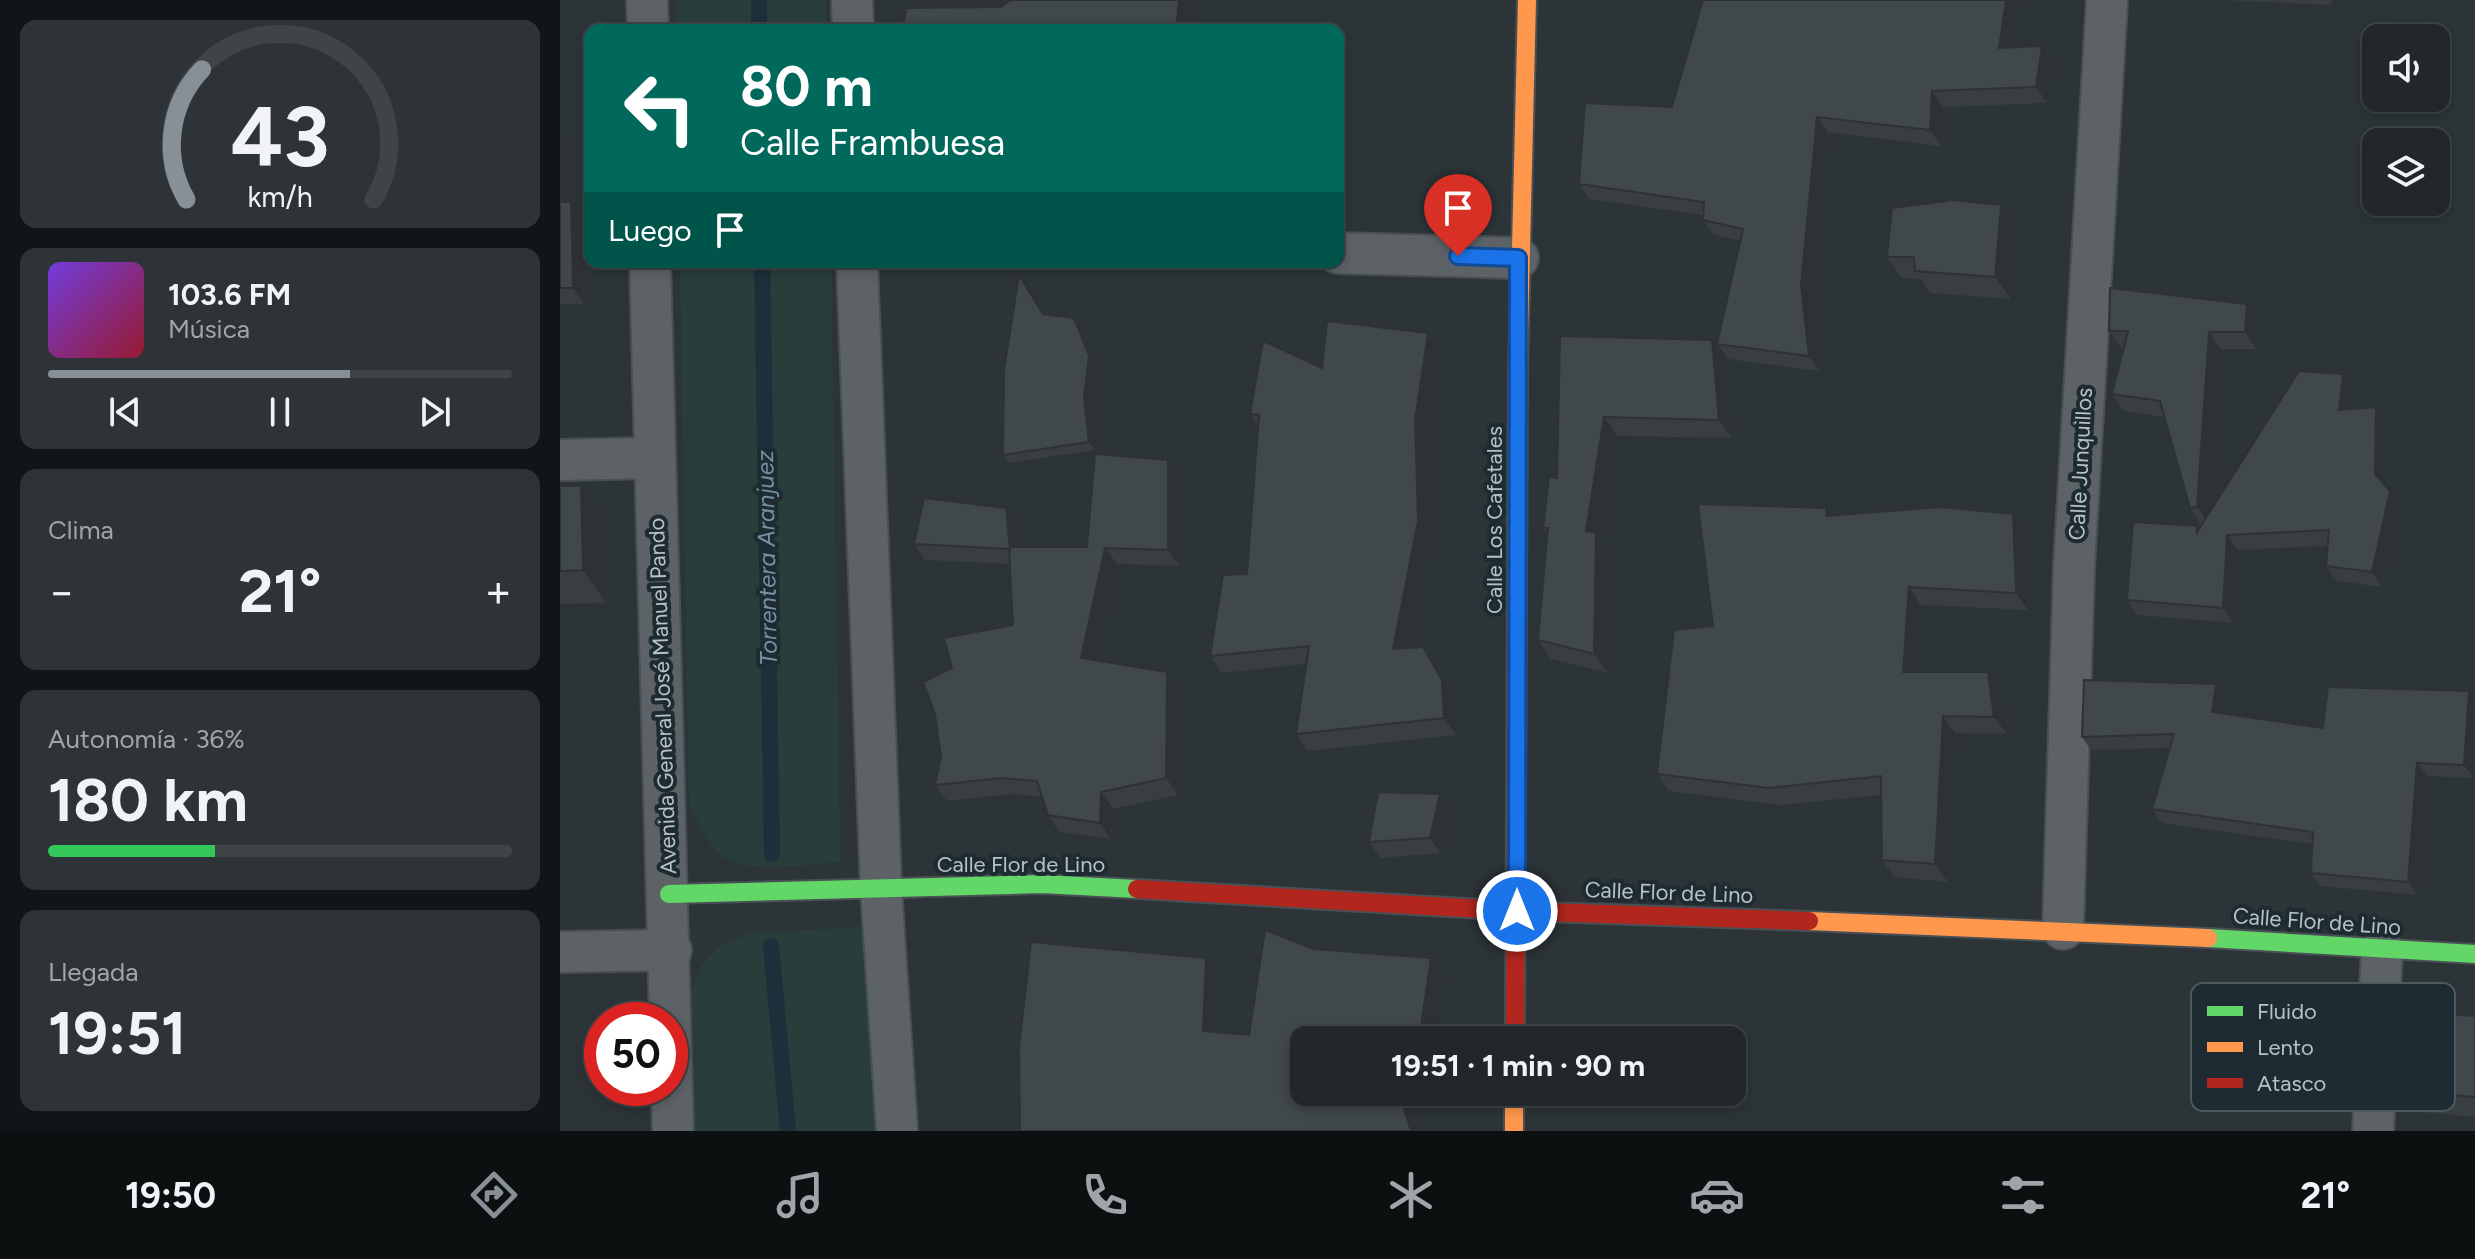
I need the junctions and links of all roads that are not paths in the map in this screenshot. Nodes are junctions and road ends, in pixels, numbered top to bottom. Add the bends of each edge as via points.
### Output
1 (647, 0) edge
2 (852, 0) edge
3 (1527, 0) edge
4 (2107, 0) edge
5 (648, 24) edge
6 (853, 24) edge
7 (1344, 253) edge
8 (1518, 258) junction
9 (650, 268) edge
10 (857, 268) edge
11 (653, 458) junction
12 (560, 460) edge
13 (881, 888) junction
14 (669, 894) junction
15 (1517, 911) junction
16 (2063, 929) junction
17 (671, 950) junction
18 (2382, 950) junction
19 (560, 952) edge
20 (2475, 954) edge
21 (2380, 983) edge
22 (1515, 1026) edge
23 (1514, 1106) edge
24 (2374, 1111) edge
25 (673, 1131) edge
26 (897, 1131) edge
27 (1514, 1131) edge
28 (2373, 1131) edge

1 - 5 street
2 - 6 street
3 - 8 street, Calle Los Cafetales
4 - 16 street, Calle Junquillos via 2074,567
7 - 8 street
8 - 15 street, Calle Los Cafetales
9 - 11 street, Avenida General José Manuel Pando
10 - 13 street
11 - 12 street
11 - 14 street, Avenida General José Manuel Pando
13 - 14 street, Calle Flor de Lino
13 - 15 street, Calle Flor de Lino via 1042,884
13 - 26 street
14 - 17 street, Avenida General José Manuel Pando
15 - 16 street, Calle Flor de Lino
15 - 22 street, Calle Los Cafetales
16 - 18 street, Calle Flor de Lino
17 - 19 street
17 - 25 street, Avenida General José Manuel Pando
18 - 20 street, Calle Flor de Lino
18 - 21 street
23 - 27 street
24 - 28 street

